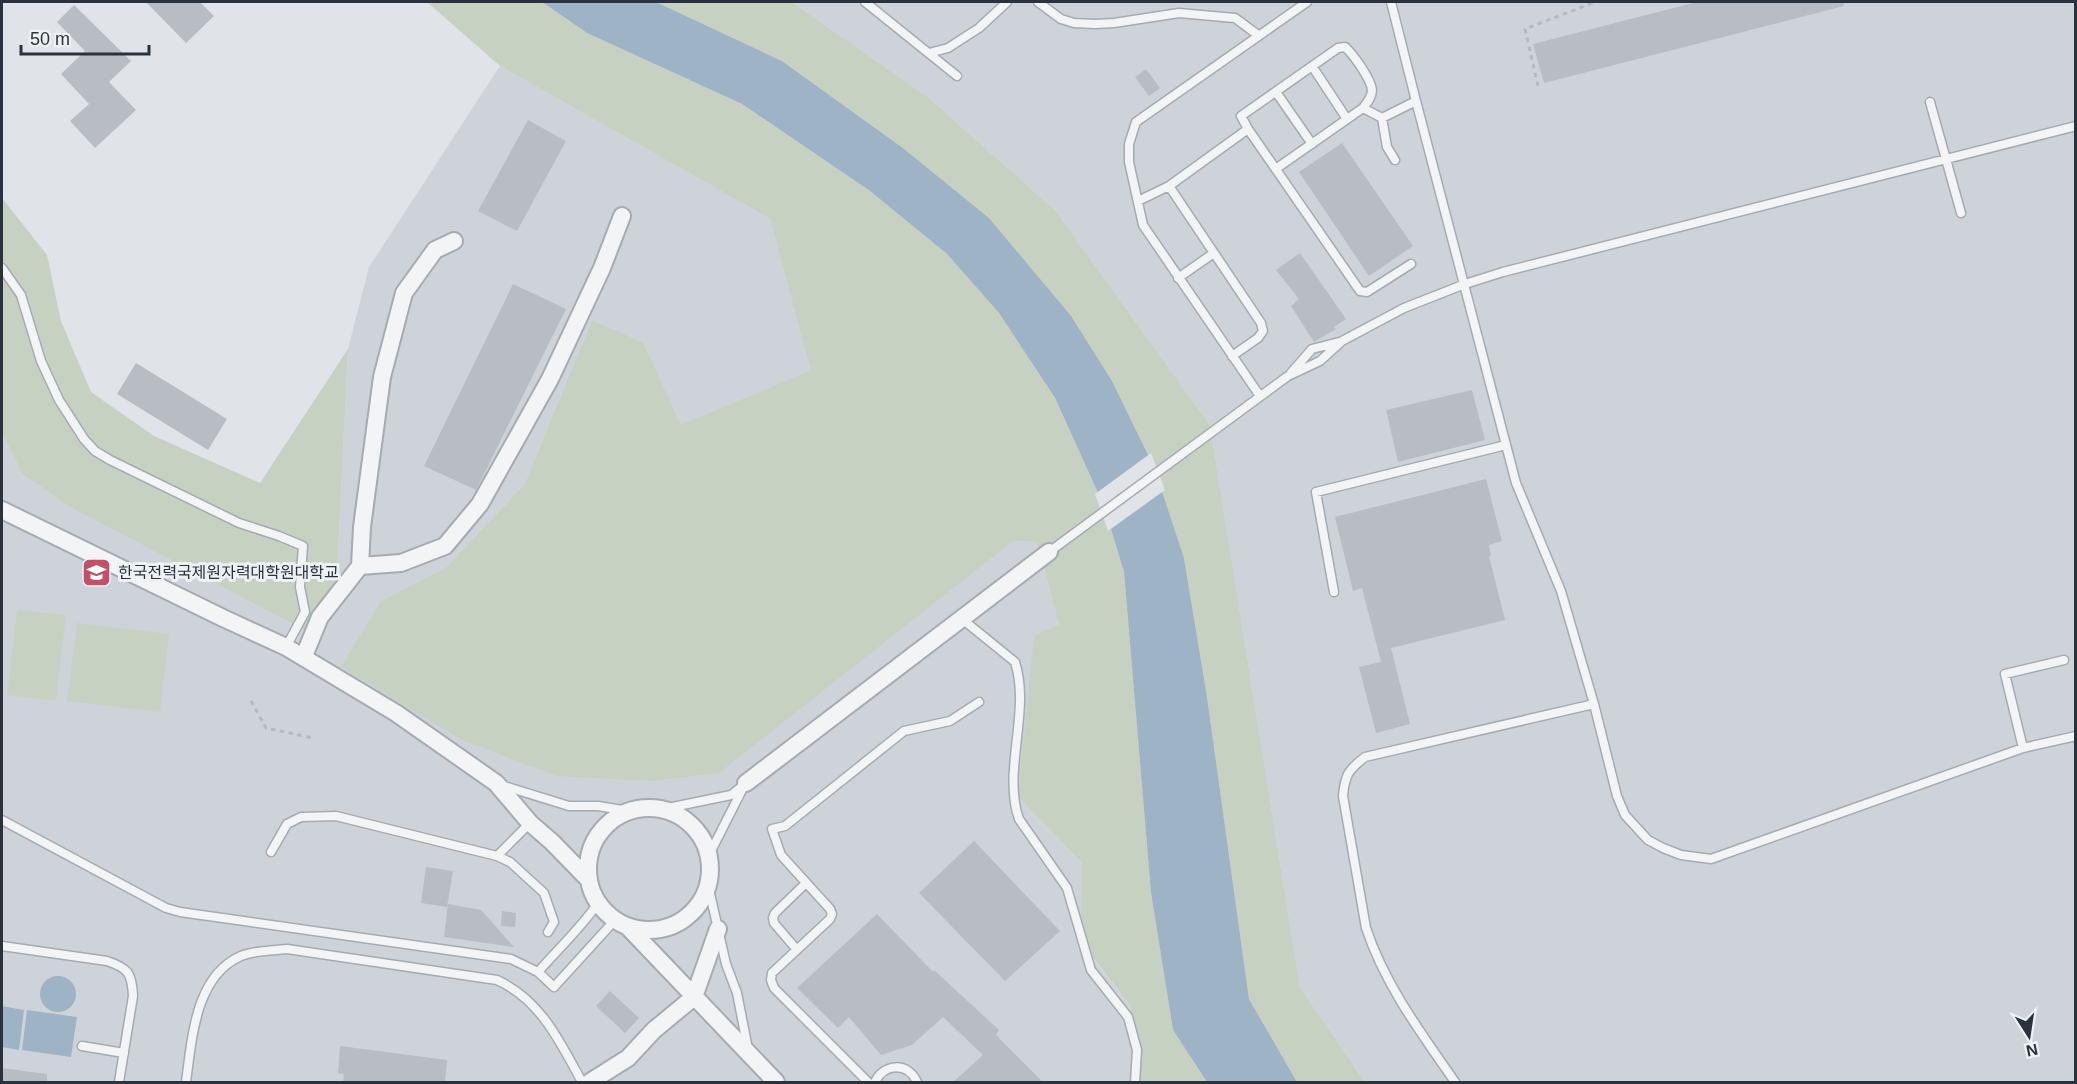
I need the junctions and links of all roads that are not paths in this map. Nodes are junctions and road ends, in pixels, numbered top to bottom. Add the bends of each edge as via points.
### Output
1 (865, 2) edge
2 (1007, 2) edge
3 (1038, 2) edge
4 (1307, 2) edge
5 (1391, 2) edge
6 (1258, 35) junction
7 (929, 53) junction
8 (1312, 66) junction
9 (957, 76) dead end
10 (1276, 92) junction
11 (1416, 101) junction
12 (1930, 102) dead end
13 (1363, 108) junction
14 (1382, 118) junction
15 (1347, 119) junction
16 (2076, 126) edge
17 (1248, 129) junction
18 (1312, 144) junction
19 (1947, 158) junction
20 (1395, 160) dead end
21 (1277, 168) junction
22 (1169, 186) junction
23 (1138, 201) junction
24 (1961, 213) dead end
25 (622, 216) dead end
26 (454, 241) dead end
27 (1214, 253) junction
28 (1411, 264) dead end
29 (2, 268) edge
30 (1178, 278) junction
31 (1465, 284) junction
32 (1342, 341) junction
33 (1232, 356) junction
34 (1288, 376) junction
35 (1260, 396) junction
36 (1506, 445) junction
37 (2, 510) edge
38 (1049, 552) joint
39 (360, 566) junction
40 (1335, 592) dead end
41 (962, 619) junction
42 (286, 647) junction
43 (304, 657) junction
44 (2064, 660) dead end
45 (979, 702) dead end
46 (1594, 704) junction
47 (2076, 736) edge
48 (2023, 748) junction
49 (496, 783) junction
50 (746, 783) junction
51 (663, 809) junction
52 (629, 811) junction
53 (2, 819) edge
54 (530, 822) junction
55 (271, 852) dead end
56 (709, 855) junction
57 (497, 856) junction
58 (589, 880) junction
59 (807, 883) junction
60 (708, 885) junction
61 (598, 903) junction
62 (621, 923) junction
63 (718, 929) junction
64 (548, 932) dead end
65 (2, 946) edge
66 (797, 950) junction
67 (538, 972) junction
68 (694, 997) junction
69 (82, 1046) dead end
70 (124, 1053) junction
71 (750, 1055) junction
72 (119, 1083) edge
73 (186, 1083) edge
74 (582, 1083) edge
75 (591, 1083) edge
76 (776, 1083) edge
77 (868, 1083) edge
78 (875, 1083) edge
79 (917, 1083) edge
80 (1135, 1083) edge
81 (1455, 1083) edge

1 - 7 lane
2 - 7 lane via 979,28 948,48
3 - 6 lane via 1061,19 1074,23 1105,24 1179,14 1235,18
4 - 6 lane
5 - 11 lane
6 - 23 lane via 1136,122 1129,144 1129,162
7 - 9 lane
8 - 10 lane
8 - 13 lane via 1338,48 1350,51 1372,90
8 - 15 lane
10 - 17 lane via 1241,116
10 - 18 lane
11 - 14 lane
11 - 31 lane
12 - 19 lane
13 - 14 lane
13 - 15 lane
14 - 20 lane via 1387,147
15 - 18 lane
16 - 19 lane
17 - 21 lane
17 - 22 lane
18 - 21 lane
19 - 24 lane
19 - 31 lane
21 - 28 lane via 1360,291 1367,292
22 - 23 lane
22 - 27 lane
23 - 30 lane via 1143,225
25 - 39 street via 550,379 480,504 445,546 400,563
26 - 39 street via 435,250 404,293 382,377
27 - 30 lane
27 - 33 lane via 1263,331
29 - 42 lane via 21,295 41,361 59,400 95,451 239,523 303,546 300,587 305,612
30 - 33 lane
31 - 32 lane
31 - 36 lane
32 - 34 lane via 1320,362
32 - 34 lane via 1312,349
33 - 35 lane
34 - 35 lane
35 - 38 lane
36 - 40 lane via 1316,492
36 - 46 lane via 1516,483 1561,591
37 - 42 street
38 - 41 street
39 - 43 street via 320,617
41 - 50 street
41 - 80 lane via 1015,662 1019,696 1016,810 1067,888 1091,970 1128,1017 1137,1050
42 - 43 street
43 - 49 street via 396,713
44 - 48 lane via 2005,674
45 - 59 lane via 950,721 904,731 785,826 772,829 781,855
46 - 48 lane via 1625,815 1648,840 1698,858 1728,854
46 - 81 lane via 1365,757 1350,769 1345,781 1343,796 1372,946 1399,1001
47 - 48 lane
49 - 52 lane via 569,806
49 - 54 street
50 - 51 lane via 731,795
50 - 56 lane
51 - 52 street
51 - 56 street via 693,826
52 - 58 street via 613,819 592,846
53 - 67 lane via 180,912 511,959
54 - 57 lane
54 - 58 street
55 - 57 lane via 287,824 302,817 336,816
56 - 60 street
57 - 64 lane via 510,862 544,893 554,922
58 - 61 street
59 - 66 lane via 773,918
59 - 66 lane via 832,914
60 - 62 street via 697,907 677,923 652,930
60 - 63 lane
61 - 62 street
61 - 67 lane
62 - 67 lane via 554,987
62 - 68 street
63 - 68 street
63 - 71 lane
65 - 70 lane via 107,961 128,972 133,996
66 - 77 lane via 772,973 774,988
68 - 71 street
68 - 75 street via 628,1058
69 - 70 lane
70 - 72 lane
71 - 76 street
73 - 74 lane via 198,1014 214,976 226,963 243,956 287,949 497,980 513,987 542,1014
78 - 79 lane via 883,1071 896,1066 909,1071

